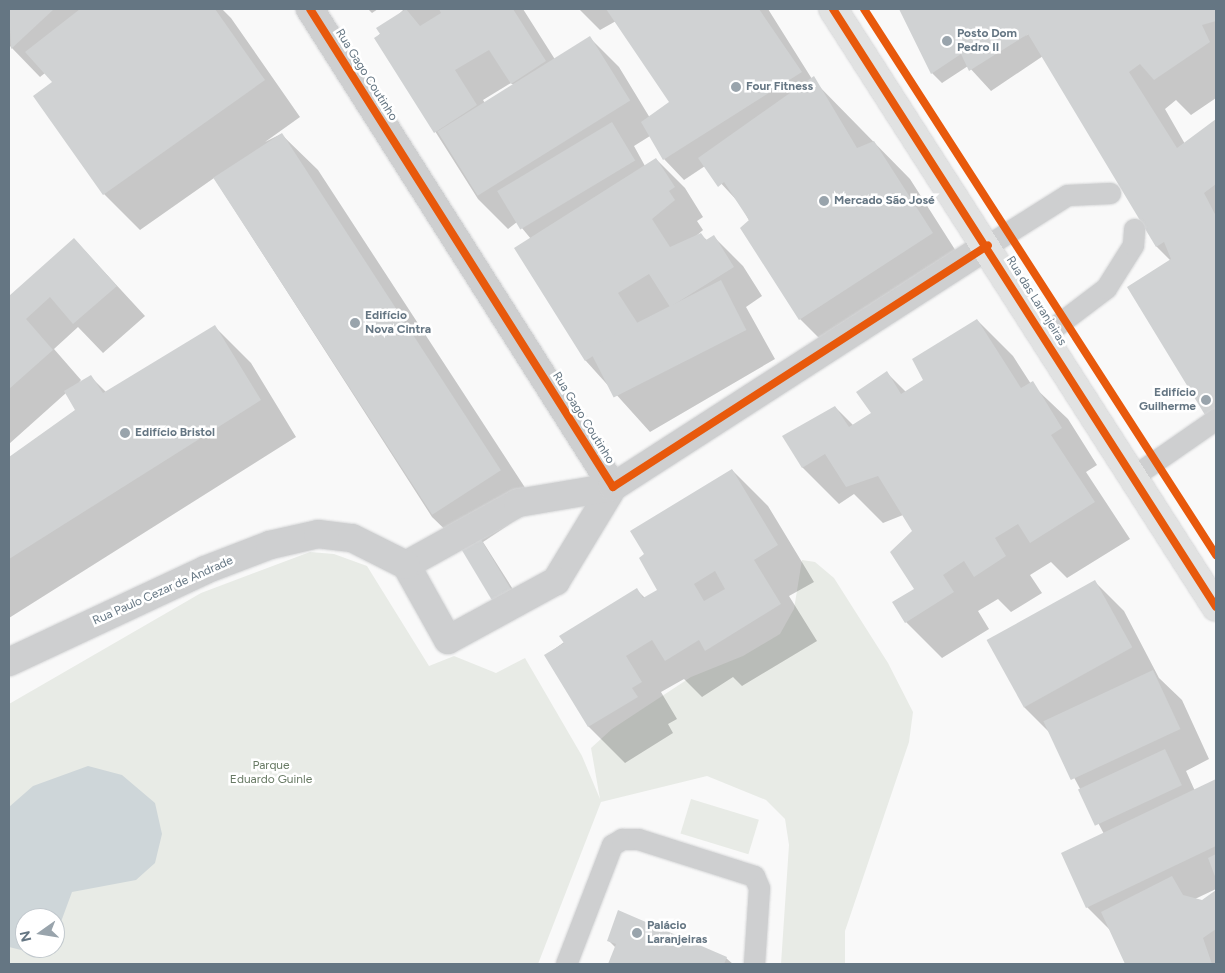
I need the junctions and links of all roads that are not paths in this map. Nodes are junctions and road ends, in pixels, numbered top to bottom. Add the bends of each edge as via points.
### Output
1 (310, 9) edge
2 (833, 9) edge
3 (1110, 193) dead end
4 (1134, 229) dead end
5 (988, 245) junction
6 (1044, 335) junction
7 (1216, 419) edge
8 (1134, 476) junction
9 (613, 487) junction
10 (406, 565) junction
11 (1216, 607) edge
12 (9, 662) edge
13 (566, 964) edge
14 (754, 964) edge

1 - 9 street, Rua Gago Coutinho
2 - 5 main road, Rua das Laranjeiras
3 - 5 lane via 1067,195
4 - 6 lane via 1133,246 1106,288
5 - 6 main road, Rua das Laranjeiras
5 - 9 street
6 - 8 main road, Rua das Laranjeiras
7 - 8 lane
8 - 11 main road, Rua das Laranjeiras
9 - 10 street via 518,503
9 - 10 street via 556,581 448,640
10 - 12 street, Rua Paulo Cezar de Andrade via 352,538 318,534 270,545 205,570
13 - 14 lane via 612,845 622,839 638,839 754,876 759,888

